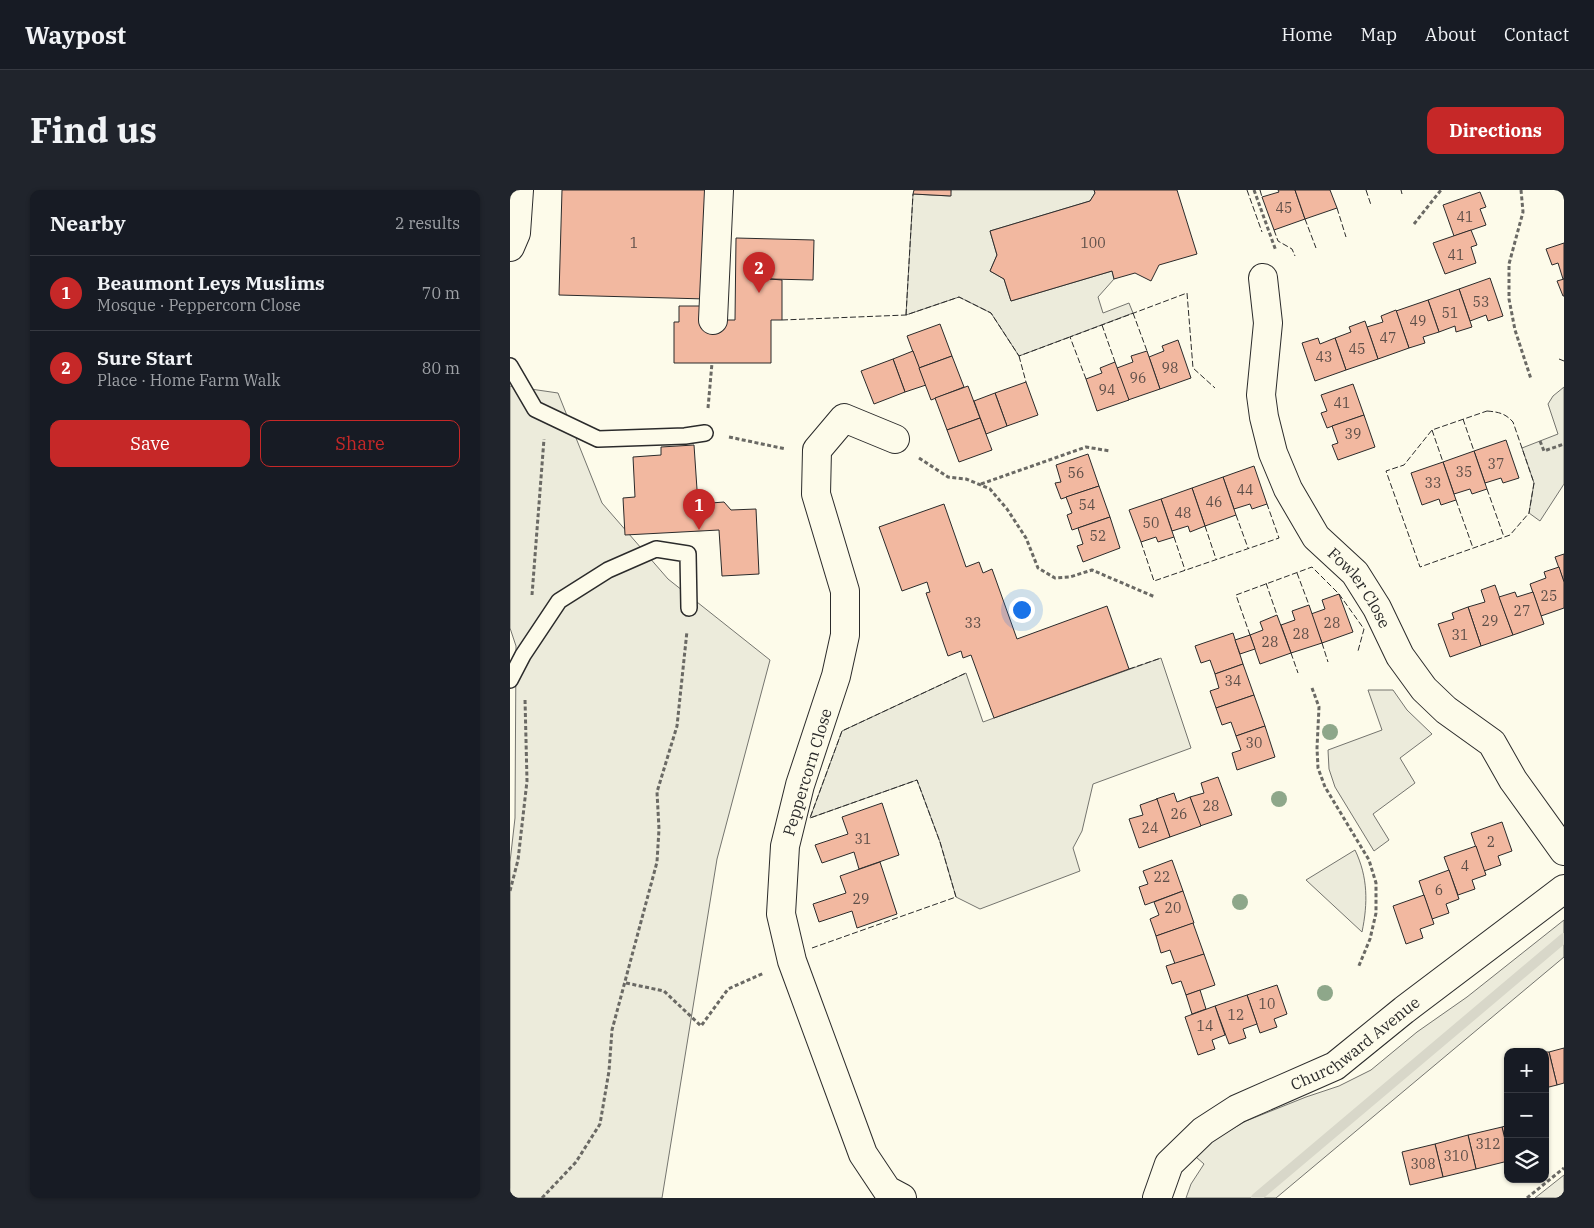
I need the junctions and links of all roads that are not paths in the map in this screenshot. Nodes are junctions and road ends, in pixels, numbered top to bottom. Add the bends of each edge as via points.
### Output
1 (519, 190) edge
2 (720, 190) edge
3 (510, 247) edge
4 (1263, 278) dead end
5 (713, 320) dead end
6 (510, 366) edge
7 (705, 433) road end
8 (895, 439) road end
9 (689, 608) road end
10 (510, 680) edge
11 (1564, 851) edge
12 (1564, 890) edge
13 (902, 1198) edge
14 (1157, 1198) edge

1 - 3 street via 516,233
2 - 5 street
4 - 11 street, Fowler Close via 1268,323 1261,395 1273,453 1288,489 1316,537 1355,573 1377,608 1400,656 1424,688 1446,710 1492,744 1513,780
6 - 7 lane via 534,408 598,439
8 - 13 street, Peppercorn Close via 844,418 817,450 816,494 845,590 845,635 836,676 800,786 785,846 781,914 792,961 863,1154 887,1190
9 - 10 lane via 688,554 656,549 608,570 559,602
12 - 14 street, Churchward Avenue via 1335,1066 1237,1109 1203,1131 1170,1164

